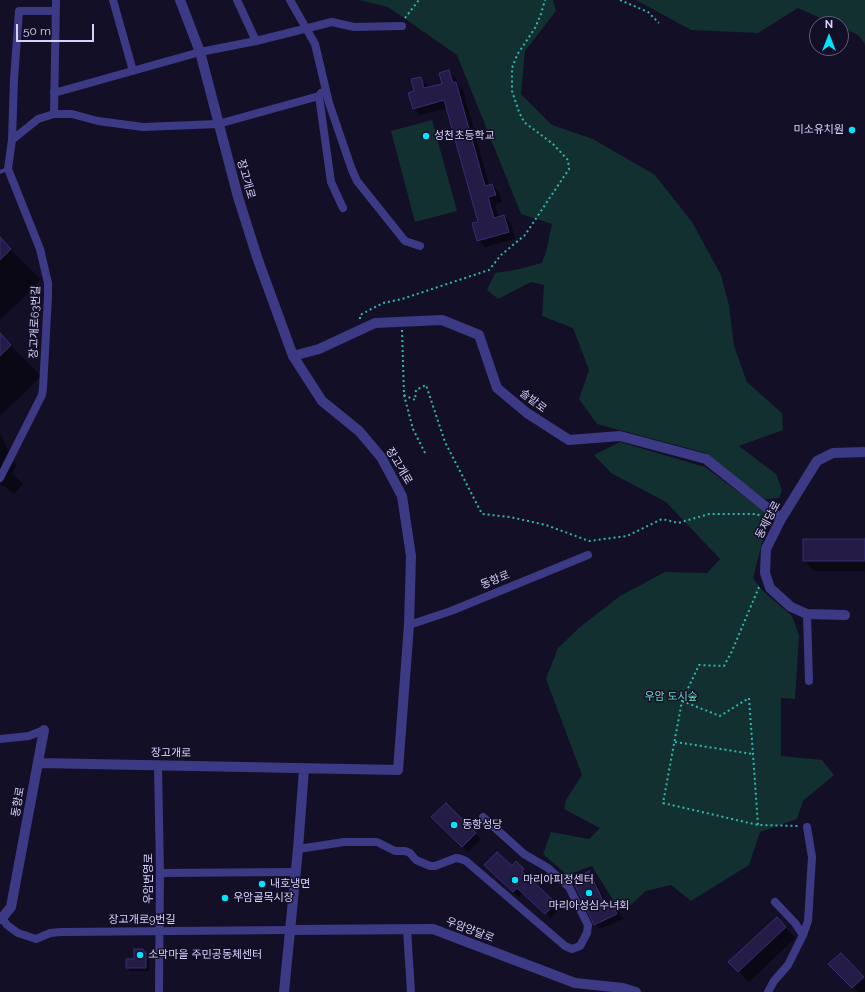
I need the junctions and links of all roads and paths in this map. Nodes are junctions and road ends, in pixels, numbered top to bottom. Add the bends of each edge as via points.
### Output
1 (56, 0) edge
2 (113, 0) edge
3 (180, 0) edge
4 (237, 0) edge
5 (290, 0) edge
6 (419, 0) edge
7 (545, 0) edge
8 (620, 0) edge
9 (56, 10) junction
10 (659, 23) dead end
11 (402, 26) joint
12 (306, 28) junction
13 (256, 41) junction
14 (200, 52) junction
15 (133, 71) junction
16 (325, 87) junction
17 (54, 93) junction
18 (319, 96) junction
19 (54, 114) junction
20 (218, 124) junction
21 (12, 140) junction
22 (8, 169) junction
23 (0, 172) edge
24 (343, 208) dead end
25 (420, 246) dead end
26 (402, 322) junction
27 (356, 332) junction
28 (293, 356) junction
29 (404, 395) junction
30 (865, 452) edge
31 (426, 454) dead end
32 (0, 478) edge
33 (779, 522) junction
34 (588, 555) dead end
35 (765, 573) junction
36 (807, 614) junction
37 (845, 615) dead end
38 (409, 625) junction
39 (809, 681) dead end
40 (682, 702) junction
41 (44, 730) joint
42 (0, 739) edge
43 (675, 742) junction
44 (753, 754) junction
45 (38, 763) junction
46 (158, 765) junction
47 (304, 769) junction
48 (483, 817) dead end
49 (758, 825) junction
50 (807, 827) joint
51 (298, 849) junction
52 (296, 872) junction
53 (160, 873) junction
54 (775, 902) dead end
55 (1, 919) edge
56 (406, 929) junction
57 (289, 930) junction
58 (160, 931) junction
59 (803, 935) junction
60 (159, 992) edge
61 (284, 992) edge
62 (411, 992) edge
63 (636, 992) edge
64 (768, 992) edge

1 - 9 street
2 - 15 street
3 - 14 street, 장고개로
4 - 13 street
5 - 12 street
6 - 11 path
7 - 27 path via 541,14 512,68 512,91 524,122 553,144 568,160 569,169 525,235 501,255 489,270 383,303 360,315
8 - 10 path via 648,12
9 - 17 street
9 - 21 street, 장고개로63번길 via 19,11
11 - 12 street via 354,28 332,22
12 - 13 street
12 - 16 street via 315,44
13 - 14 street
14 - 15 street
14 - 20 street, 장고개로
15 - 17 street
16 - 18 street
16 - 25 street via 357,181 405,241
17 - 19 street
18 - 20 street
18 - 24 street via 331,182
19 - 20 street via 72,114 98,121 143,127
19 - 21 street via 38,119
20 - 28 street, 장고개로 via 258,260
21 - 22 street, 장고개로63번길
22 - 23 lane
22 - 32 street, 장고개로63번길 via 40,249 48,283 48,296 44,388
26 - 27 street, 솔밭로 via 375,323
26 - 29 path
26 - 33 street, 솔밭로 via 442,320 479,336 497,388 527,413 569,440 620,436 706,459
27 - 28 street, 솔밭로 via 319,349
28 - 38 street, 장고개로 via 322,401 359,432 381,457 402,496 411,556
29 - 31 path via 412,429
29 - 33 path via 415,400 416,390 426,385 445,442 482,514 546,525 589,541 626,536 662,519 678,523 709,514 756,514
30 - 33 street, 동제당로 via 833,453 817,461
33 - 35 street, 동제당로 via 766,549
34 - 38 street, 동항로 via 451,611
35 - 36 street, 동제당로 via 770,588 791,607
35 - 40 path via 724,666 699,665
36 - 37 street, 동제당로
36 - 39 street
38 - 47 street, 장고개로 via 398,770
40 - 43 path
40 - 44 path via 720,716 749,698
41 - 42 street, 동항로 via 29,736
41 - 45 street, 동항로
43 - 44 path
43 - 49 path via 663,803
44 - 49 path
45 - 46 street, 장고개로
45 - 55 street, 동항로 via 11,907
46 - 47 street, 장고개로
46 - 53 street, 우암번영로
47 - 51 street
48 - 51 street via 524,854 548,868 569,887 588,925 580,946 572,949 565,946 466,861 456,858 430,866 416,860 410,853 395,851 377,842 344,842
49 - 50 path
50 - 59 street via 812,857 808,920
51 - 52 street
52 - 53 street
52 - 57 street
53 - 58 street, 우암번영로
54 - 59 street
55 - 58 street, 장고개로9번길 via 18,933 36,939 50,933 61,932
56 - 57 street, 우암양달로
56 - 62 street
56 - 63 street, 우암양달로 via 433,929 575,983 623,988
57 - 58 street, 장고개로9번길
57 - 61 street
58 - 60 street, 우암번영로
59 - 64 street via 788,965

